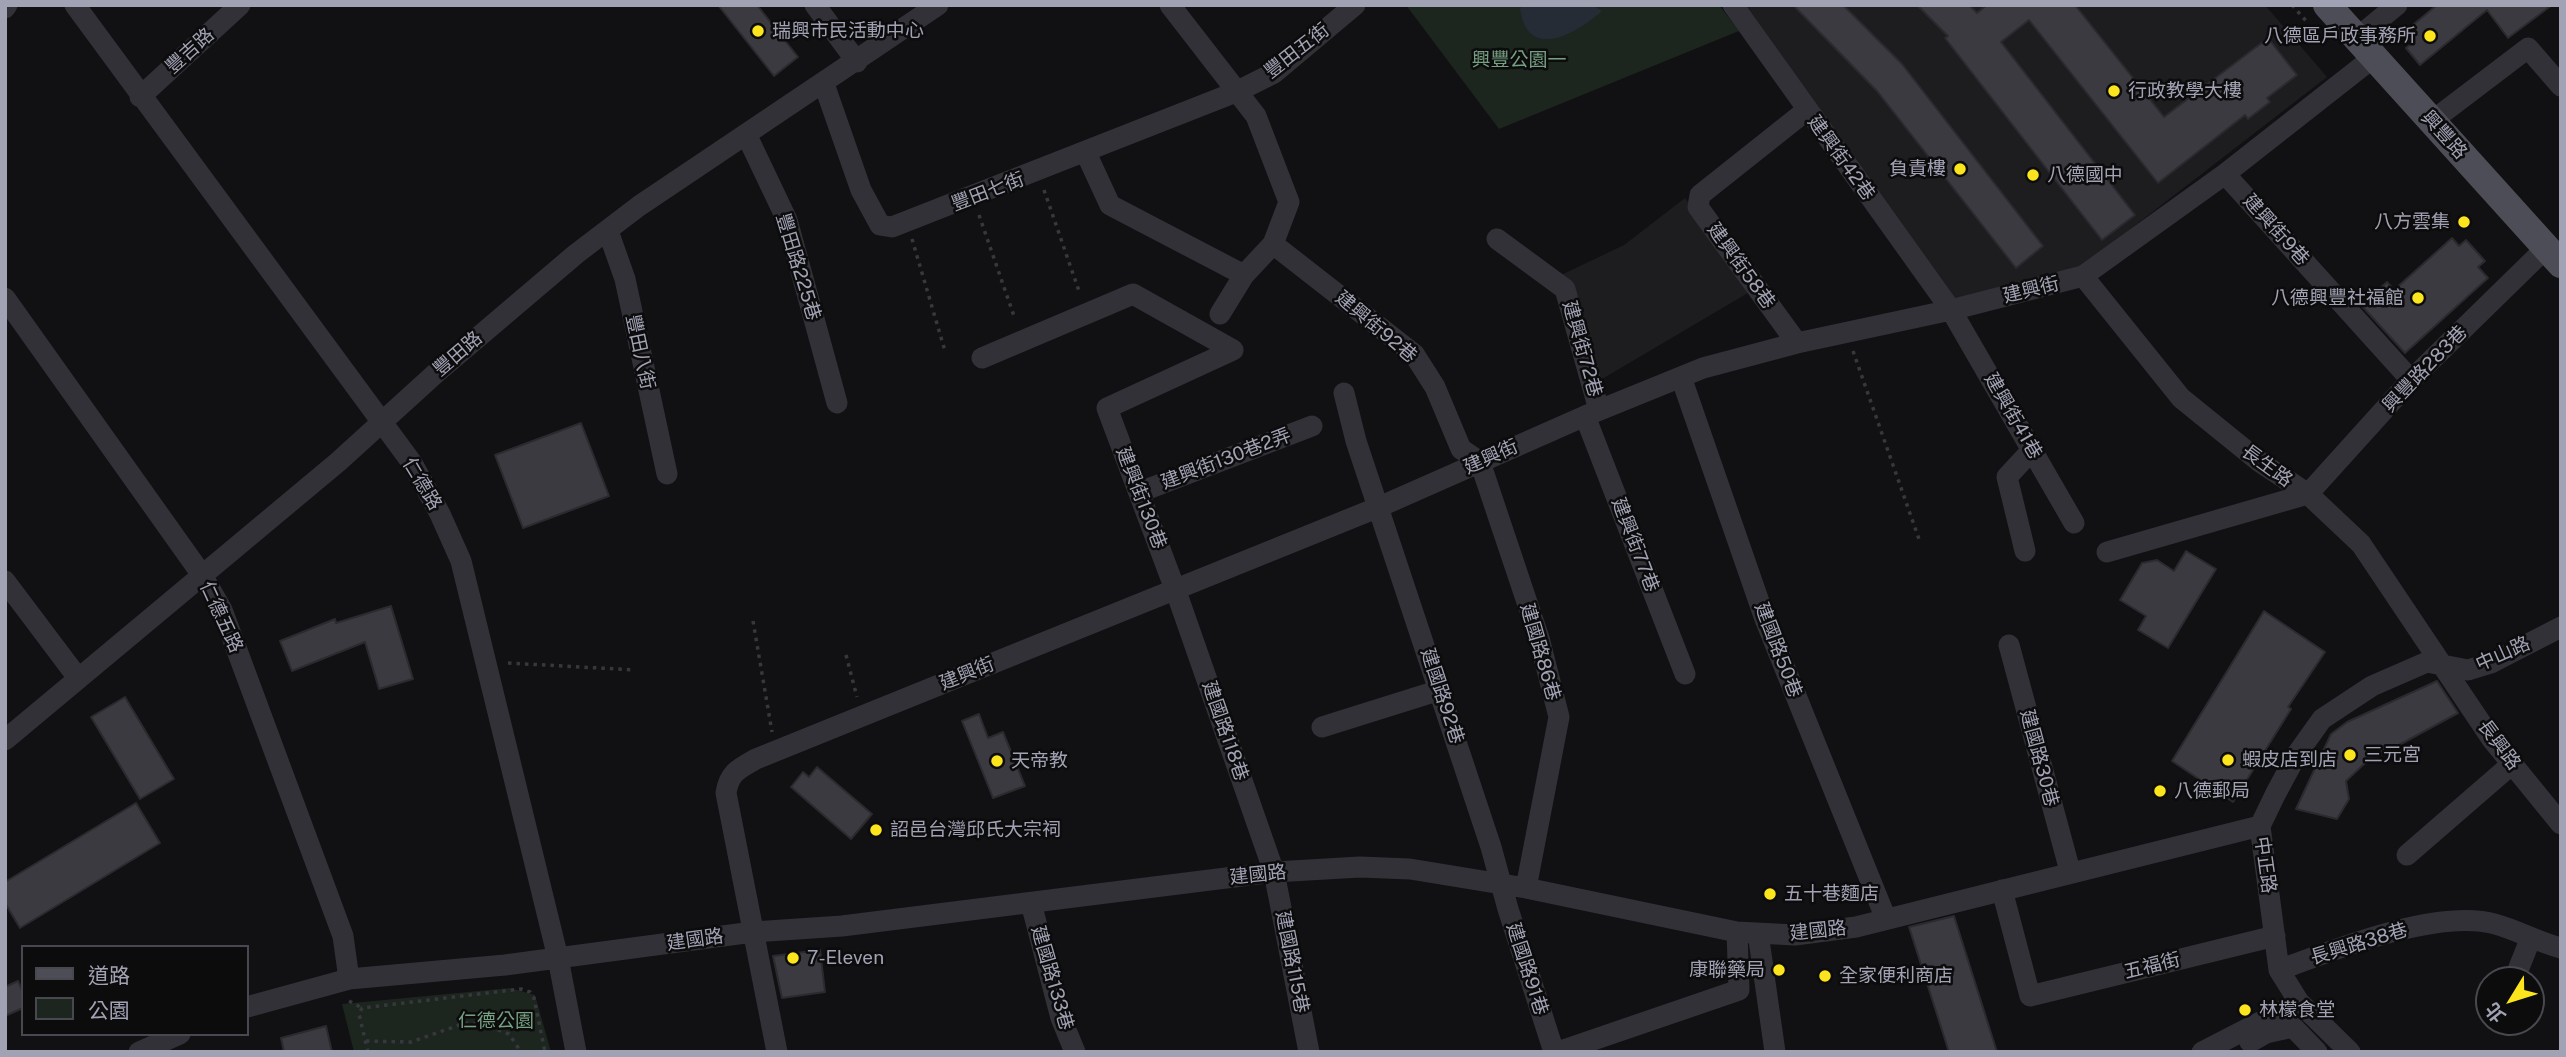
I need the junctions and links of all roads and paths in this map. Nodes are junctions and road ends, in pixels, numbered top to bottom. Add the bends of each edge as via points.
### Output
1 (75, 5) edge
2 (240, 5) edge
3 (815, 5) edge
4 (938, 5) edge
5 (1170, 5) edge
6 (1355, 5) edge
7 (1733, 5) edge
8 (2328, 5) edge
9 (2398, 5) edge
10 (2365, 47) junction
11 (857, 62) junction
12 (824, 84) junction
13 (2561, 86) edge
14 (1236, 92) junction
15 (140, 97) junction
16 (1807, 110) junction
17 (2432, 121) junction
18 (747, 136) junction
19 (1086, 153) junction
20 (1038, 172) junction
21 (2225, 174) junction
22 (973, 198) junction
23 (908, 223) junction
24 (608, 230) junction
25 (1497, 239) dead end
26 (1273, 244) junction
27 (2553, 256) edge
28 (1244, 275) junction
29 (2083, 276) junction
30 (1080, 294) dead end
31 (5, 298) edge
32 (1951, 310) junction
33 (1220, 314) dead end
34 (1015, 319) dead end
35 (1847, 332) junction
36 (1797, 343) junction
37 (945, 351) dead end
38 (982, 358) dead end
39 (1681, 377) junction
40 (2412, 380) junction
41 (1344, 393) dead end
42 (837, 403) dead end
43 (1592, 413) junction
44 (381, 422) junction
45 (1312, 426) dead end
46 (2032, 450) junction
47 (1480, 462) junction
48 (667, 474) dead end
49 (1140, 492) junction
50 (2308, 494) junction
51 (1379, 507) junction
52 (2074, 523) dead end
53 (1920, 542) dead end
54 (2025, 551) dead end
55 (2107, 552) dead end
56 (202, 575) junction
57 (5, 581) edge
58 (1175, 589) junction
59 (753, 621) dead end
60 (2561, 627) edge
61 (2009, 645) dead end
62 (846, 655) dead end
63 (488, 662) junction
64 (2443, 663) junction
65 (635, 670) dead end
66 (1685, 674) dead end
67 (78, 678) junction
68 (1440, 690) junction
69 (862, 716) junction
70 (1322, 727) dead end
71 (5, 740) edge
72 (776, 751) junction
73 (2512, 764) junction
74 (2561, 824) edge
75 (2260, 827) junction
76 (2407, 855) dead end
77 (2070, 871) junction
78 (1274, 872) junction
79 (1504, 885) junction
80 (1526, 888) junction
81 (2002, 890) junction
82 (1031, 903) junction
83 (1886, 919) junction
84 (753, 932) junction
85 (1747, 933) junction
86 (2275, 936) junction
87 (2530, 940) junction
88 (2561, 948) edge
89 (558, 958) junction
90 (2520, 966) edge
91 (2279, 970) junction
92 (349, 979) junction
93 (341, 1000) dead end
94 (2299, 1002) junction
95 (248, 1007) edge
96 (362, 1008) junction
97 (175, 1036) edge
98 (366, 1041) junction
99 (139, 1052) edge
100 (368, 1052) edge
101 (520, 1052) edge
102 (545, 1052) edge
103 (576, 1052) edge
104 (777, 1052) edge
105 (1075, 1052) edge
106 (1309, 1052) edge
107 (1556, 1052) edge
108 (1775, 1052) edge
109 (2202, 1052) edge
110 (2233, 1052) edge
111 (2318, 1052) edge
112 (2350, 1052) edge

1 - 15 street, 仁德路
2 - 15 street, 豐吉路
3 - 11 street
4 - 11 street, 豐田路
5 - 14 street
6 - 14 street, 豐田五街 via 1273,73
7 - 16 street, 建興街42巷
8 - 10 main road, 興豐路
9 - 10 street, 建興街
10 - 17 main road, 興豐路
10 - 21 street, 建興街
11 - 12 street, 豐田路
12 - 18 street, 豐田路
12 - 23 street, 豐田七街 via 861,190 880,225
13 - 17 street via 2528,48
14 - 19 street, 豐田七街
14 - 26 street via 1256,116 1289,201
15 - 44 street, 仁德路
16 - 32 street, 建興街42巷
16 - 36 street, 建興街58巷 via 1700,195 1698,207
17 - 27 main road, 興豐路
18 - 24 street, 豐田路
18 - 42 street, 豐田路225巷 via 787,220
19 - 20 street, 豐田七街
19 - 28 street via 1110,205
20 - 22 street, 豐田七街
20 - 30 path
21 - 29 street, 建興街
21 - 40 street, 建興街9巷
22 - 23 street, 豐田七街
22 - 34 path
23 - 37 path
24 - 44 street, 豐田路 via 531,290
24 - 48 street, 豐田八街 via 625,279
25 - 43 street, 建興街72巷 via 1565,289
26 - 28 street
26 - 47 street, 建興街92巷 via 1414,354 1435,387 1461,449
27 - 40 street, 興豐路283巷
28 - 33 street
29 - 32 street, 建興街
29 - 50 street, 長生路 via 2181,398
31 - 56 street, 仁德五路
32 - 35 street, 建興街
32 - 46 street, 建興街41巷
35 - 36 street, 建興街
35 - 53 path
36 - 39 street, 建興街
38 - 49 street, 建興街130巷 via 1133,294 1233,350 1107,408
39 - 43 street, 建興街
39 - 83 street, 建國路50巷 via 1765,619
40 - 50 street, 興豐路283巷
41 - 51 street, 建國路92巷
43 - 47 street, 建興街
43 - 66 street, 建興街77巷
44 - 56 street, 豐田路
44 - 63 street, 仁德路 via 412,463 461,561
45 - 49 street, 建興街130巷2弄
46 - 52 street, 建興街41巷
46 - 54 street via 2007,477
47 - 51 street, 建興街
47 - 80 street, 建國路86巷 via 1539,638 1559,717
49 - 58 street, 建興街130巷
50 - 55 street
50 - 64 street, 長生路 via 2361,544
51 - 58 street, 建興街
51 - 68 street, 建國路92巷
56 - 67 street, 豐田路
56 - 92 street, 仁德五路 via 222,610 343,936
57 - 67 street
58 - 69 street, 建興街
58 - 78 street, 建國路118巷
59 - 72 path
60 - 64 street, 中山路 via 2491,663 2468,670
61 - 77 street, 建國路30巷
62 - 69 path
63 - 65 path
63 - 89 street, 仁德路
64 - 73 street, 長興路
64 - 75 street, 中正路 via 2413,667 2372,686 2322,719 2297,754
67 - 71 street, 豐田路
68 - 70 street
68 - 79 street, 建國路92巷
69 - 72 street, 建興街
72 - 84 street, 建興街 via 734,771 726,793
73 - 74 street, 長興路
73 - 76 street
75 - 77 street, 建國路
75 - 86 street, 中正路
77 - 81 street, 建國路
78 - 79 street, 建國路 via 1410,869
78 - 82 street, 建國路
78 - 106 street, 建國路115巷
79 - 80 street, 建國路
79 - 107 street, 建國路91巷
80 - 85 street, 建國路
81 - 83 street, 建國路
81 - 86 street, 五福街 via 2030,996
82 - 84 street, 建國路
82 - 105 street, 建國路133巷 via 1060,1018
83 - 85 street, 建國路 via 1795,936
84 - 89 street, 建國路
84 - 104 street, 建興街
85 - 107 street via 1740,990
85 - 108 street
86 - 91 street, 中正路
87 - 88 street, 長興路38巷
87 - 90 street
87 - 91 street, 長興路38巷 via 2493,923 2402,929
89 - 92 street, 建國路
89 - 103 street, 仁德路
91 - 94 street, 中正路
92 - 95 street, 建國路
93 - 96 path
94 - 109 street
94 - 112 street, 中正路
96 - 98 path via 359,1014
96 - 102 path via 527,990 534,998
97 - 99 street
98 - 100 path
98 - 101 path via 411,1042 465,1023 509,1034
110 - 111 street via 2266,1033 2293,1027

